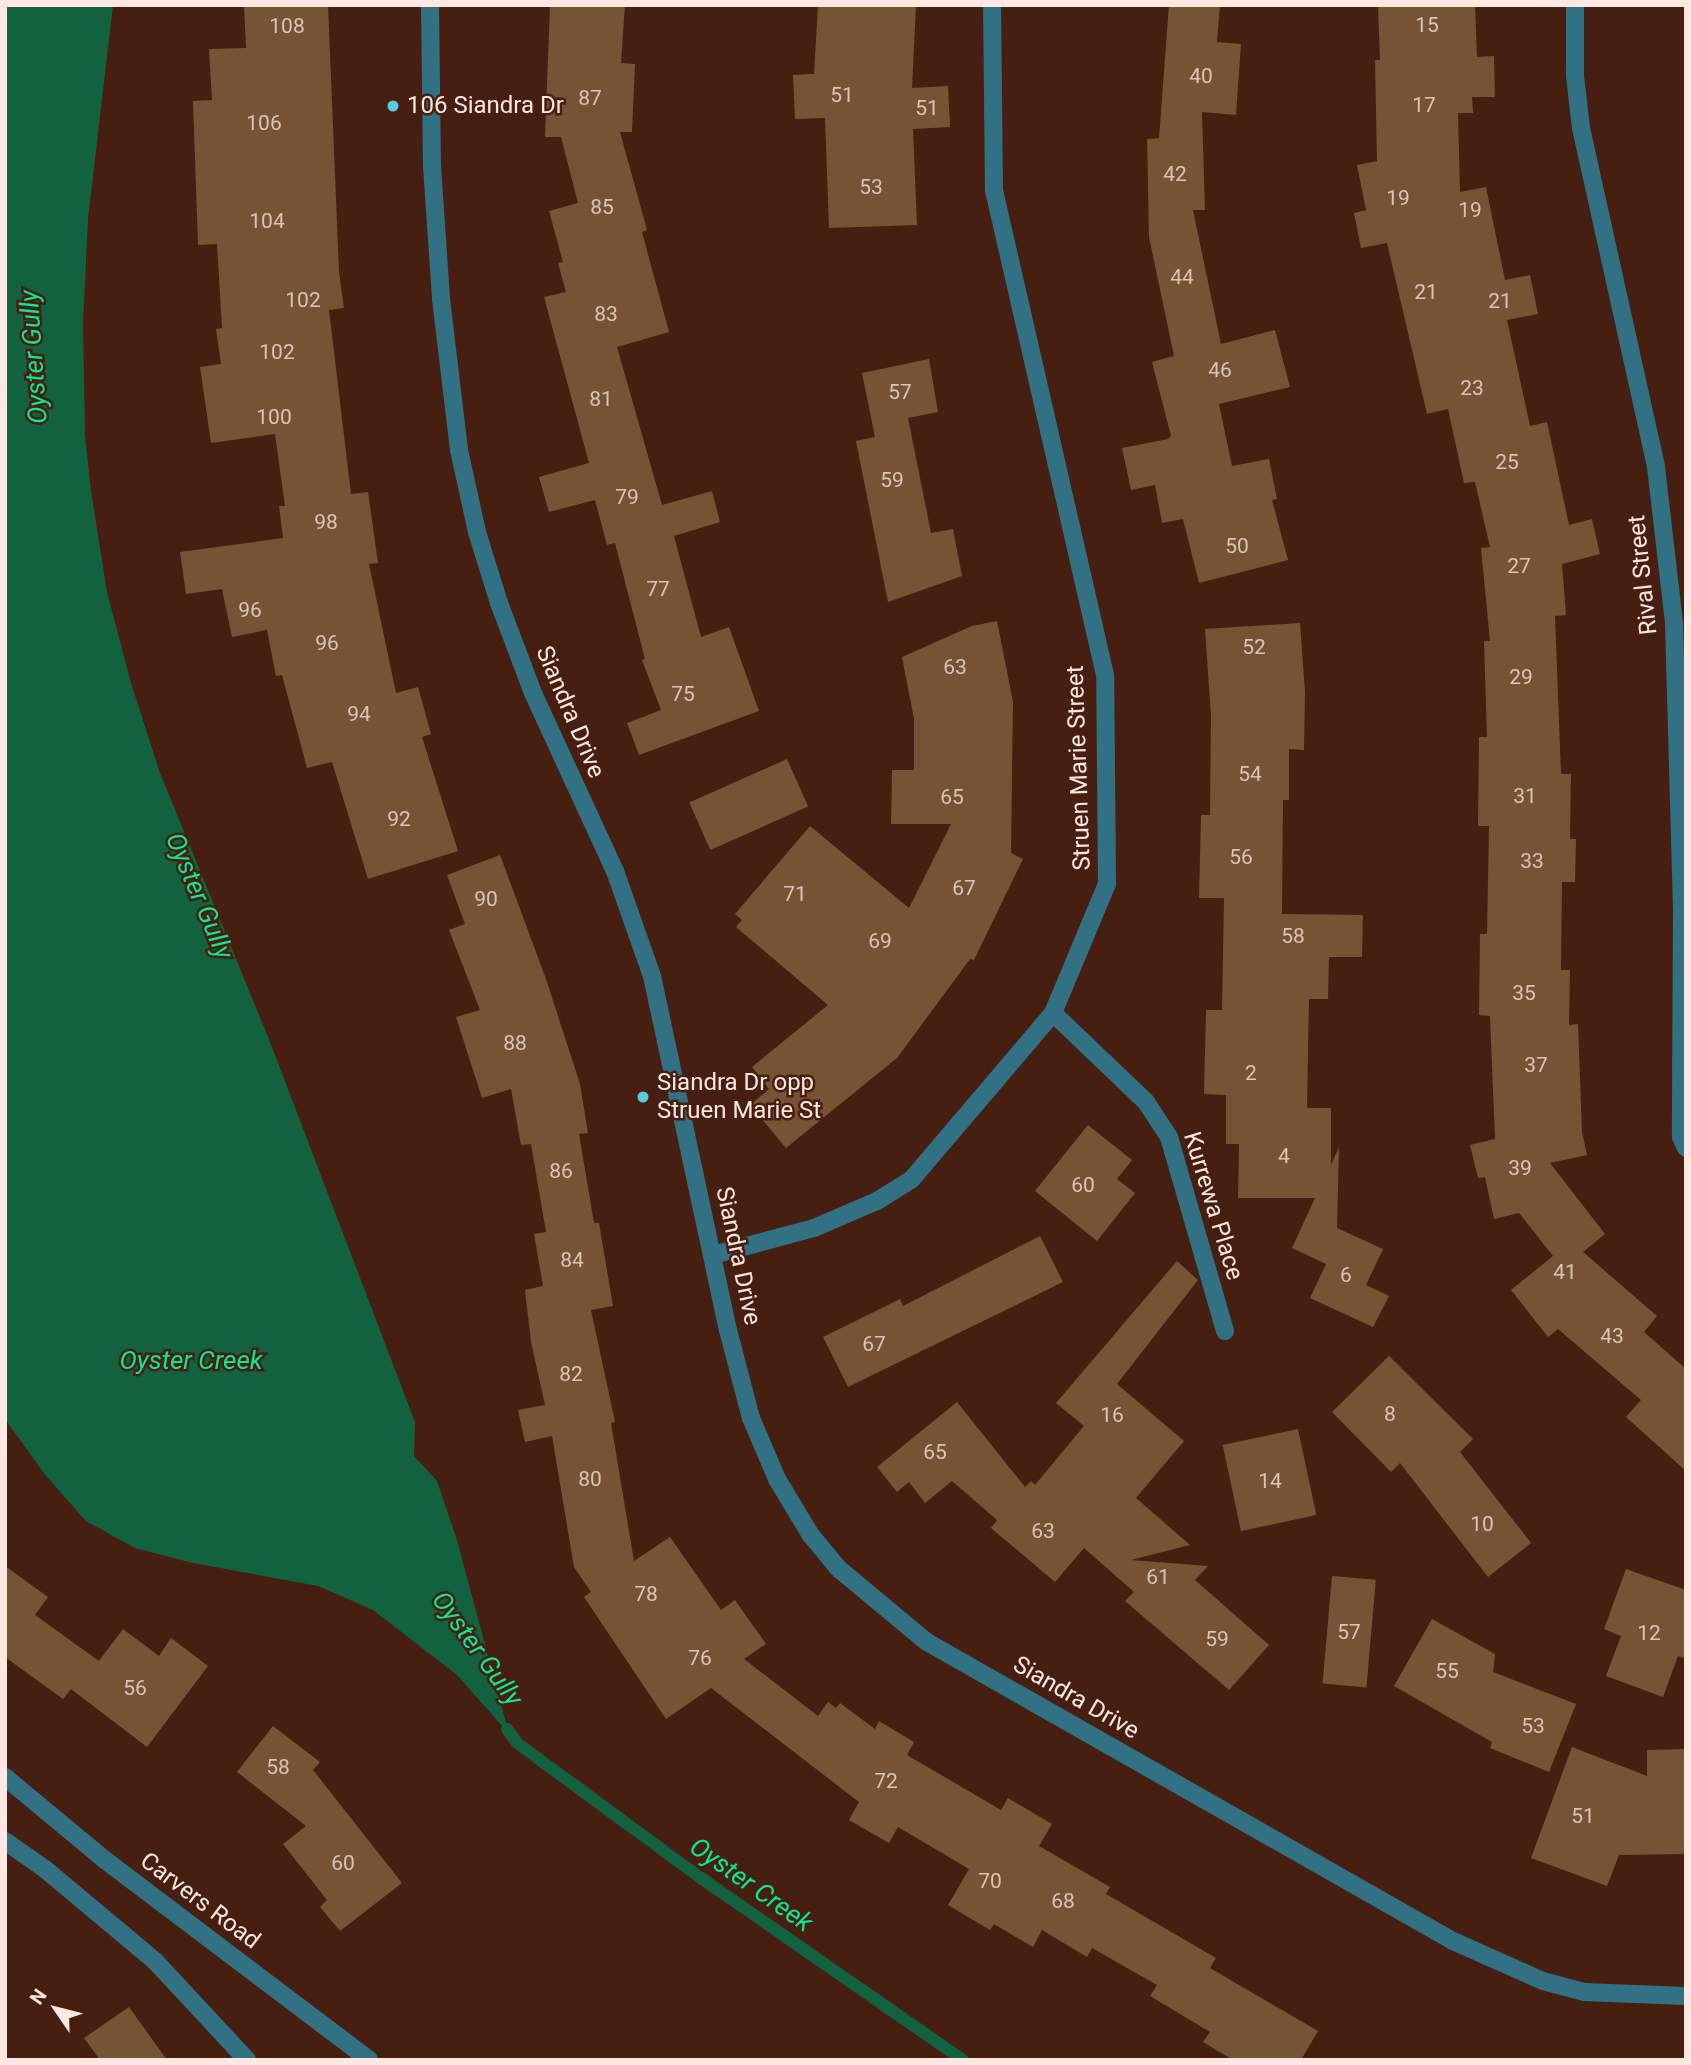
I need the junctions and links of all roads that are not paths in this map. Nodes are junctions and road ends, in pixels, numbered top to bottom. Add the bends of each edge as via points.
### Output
1 (430, 5) edge
2 (992, 5) edge
3 (1575, 5) edge
4 (1684, 911) edge
5 (1053, 1013) junction
6 (1686, 1148) edge
7 (713, 1255) junction
8 (1224, 1331) dead end
9 (5, 1777) edge
10 (5, 1841) edge
11 (1686, 1996) edge
12 (247, 2060) edge
13 (369, 2060) edge

1 - 7 street, Siandra Drive via 432,166 442,299 459,450 472,509 499,603 533,693 615,871 652,976
2 - 5 street, Struen Marie Street via 994,191 1105,675 1107,884
3 - 4 street, Rival Street via 1581,128 1656,467 1674,622
4 - 6 street, Rival Street via 1681,1137
5 - 7 street, Struen Marie Street via 911,1180 877,1201 814,1228
5 - 8 street, Kurrewa Place via 1146,1102 1169,1137
7 - 11 street, Siandra Drive via 751,1418 777,1479 810,1534 839,1569 927,1642 1497,1963 1584,1992
9 - 13 street, Carvers Road via 105,1860
10 - 12 street via 155,1961

